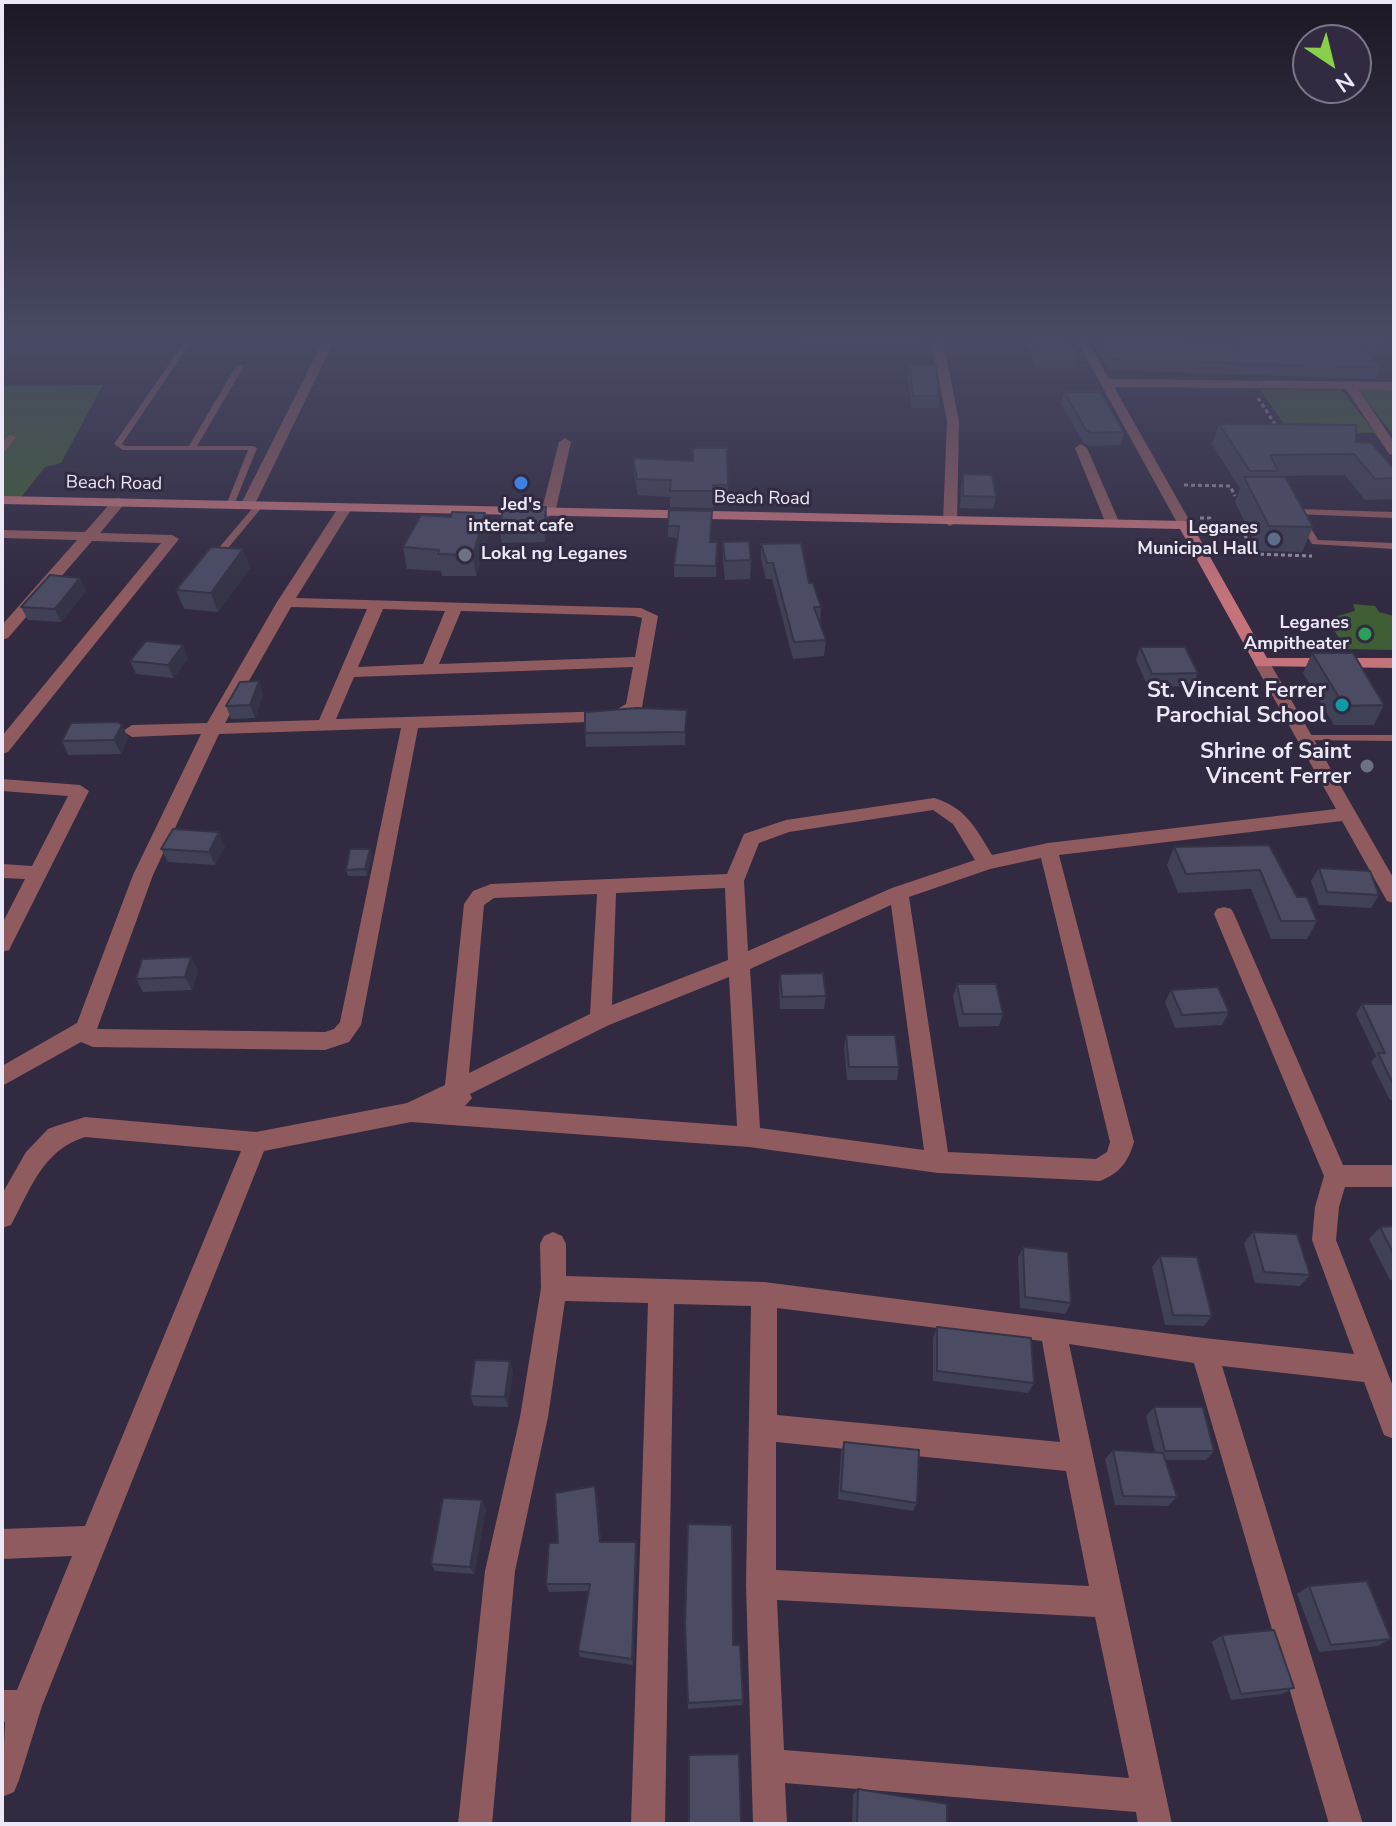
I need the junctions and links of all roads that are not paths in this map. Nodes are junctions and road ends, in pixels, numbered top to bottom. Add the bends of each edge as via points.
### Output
1 (130, 426) edge
2 (205, 426) edge
3 (290, 426) edge
4 (953, 426) edge
5 (1129, 426) edge
6 (1377, 426) edge
7 (12, 437) dead end
8 (565, 442) dead end
9 (192, 448) junction
10 (1081, 448) dead end
11 (2, 449) edge
12 (1394, 451) edge
13 (2, 500) edge
14 (119, 502) junction
15 (231, 503) junction
16 (254, 505) junction
17 (345, 508) junction
18 (548, 513) junction
19 (1394, 515) edge
20 (950, 522) junction
21 (1113, 524) junction
22 (1185, 525) junction
23 (2, 534) edge
24 (88, 535) junction
25 (1394, 546) edge
26 (211, 563) edge
27 (285, 602) junction
28 (377, 604) junction
29 (455, 606) junction
30 (2, 635) edge
31 (642, 662) junction
32 (1262, 663) junction
33 (1394, 663) edge
34 (430, 667) junction
35 (347, 672) junction
36 (411, 721) junction
37 (325, 726) junction
38 (212, 727) junction
39 (132, 731) dead end
40 (1305, 738) junction
41 (1394, 738) edge
42 (2, 748) edge
43 (2, 785) edge
44 (1347, 814) junction
45 (1048, 850) junction
46 (987, 863) junction
47 (2, 871) edge
48 (39, 873) junction
49 (734, 881) junction
50 (607, 885) junction
51 (899, 893) junction
52 (1394, 896) edge
53 (1224, 914) dead end
54 (2, 944) edge
55 (740, 964) junction
56 (601, 1019) junction
57 (86, 1029) junction
58 (2, 1077) edge
59 (456, 1090) junction
60 (411, 1112) junction
61 (471, 1118) junction
62 (749, 1137) junction
63 (256, 1142) junction
64 (938, 1162) junction
65 (1336, 1176) junction
66 (1394, 1176) edge
67 (2, 1217) edge
68 (553, 1244) dead end
69 (554, 1288) junction
70 (661, 1292) junction
71 (764, 1294) junction
72 (1053, 1329) junction
73 (1204, 1351) junction
74 (1372, 1369) junction
75 (1394, 1425) edge
76 (761, 1427) junction
77 (1077, 1458) junction
78 (92, 1540) junction
79 (2, 1544) edge
80 (761, 1584) junction
81 (1108, 1602) junction
82 (14, 1706) edge
83 (770, 1765) junction
84 (2, 1780) edge
85 (1152, 1810) edge
86 (475, 1824) edge
87 (648, 1824) edge
88 (770, 1824) edge
89 (1346, 1824) edge

1 - 9 lane via 118,444 123,448
2 - 9 lane
3 - 16 street
4 - 20 street
5 - 22 street
6 - 12 street
7 - 11 lane
8 - 18 street
9 - 15 lane via 253,448
10 - 21 street
13 - 14 main road, Beach Road
14 - 15 main road, Beach Road
14 - 24 street
15 - 16 main road, Beach Road
16 - 17 main road, Beach Road
16 - 26 lane
17 - 18 main road, Beach Road
17 - 27 street
18 - 20 main road, Beach Road
19 - 25 lane via 1295,508 1315,542
20 - 21 main road, Beach Road
21 - 22 main road, Beach Road
22 - 32 main road
23 - 24 street
24 - 30 street
24 - 42 street via 172,539
27 - 28 street
27 - 38 street
28 - 29 street
28 - 35 street
29 - 31 street via 647,613
29 - 34 street
31 - 34 street
31 - 36 street via 634,707 617,716
32 - 33 main road
32 - 40 street
34 - 35 street
35 - 37 street
36 - 37 street
36 - 57 street via 350,1025 341,1036 325,1041 93,1038
37 - 38 street
38 - 39 street
38 - 57 street via 152,854
40 - 41 lane
40 - 44 street
43 - 48 street via 80,791
44 - 45 street
44 - 52 street
45 - 46 street
45 - 64 street via 1122,1142 1117,1158 1100,1170
46 - 49 street via 959,816 950,807 934,804 763,834 751,839
46 - 51 street
47 - 48 street
48 - 54 street
49 - 50 street
49 - 55 street
50 - 56 street
50 - 59 street via 491,891 474,904
51 - 55 street
51 - 64 street
53 - 65 street
55 - 56 street
55 - 62 street
56 - 59 street
57 - 58 street
59 - 60 street
59 - 61 street
60 - 61 street
60 - 63 street
61 - 62 street
62 - 64 street
63 - 67 street via 85,1127 56,1136 34,1159
63 - 78 street
65 - 66 street
65 - 74 street via 1324,1240
68 - 69 street
69 - 70 street
69 - 86 street via 534,1417 500,1571
70 - 71 street
70 - 87 street
71 - 72 street
71 - 76 street
72 - 73 street
72 - 77 street
73 - 74 street
73 - 89 street
74 - 75 street
76 - 77 street
76 - 80 street
77 - 81 street
78 - 79 street
78 - 82 street
80 - 81 street
80 - 83 street
81 - 85 street
82 - 84 street
83 - 85 street
83 - 88 street

